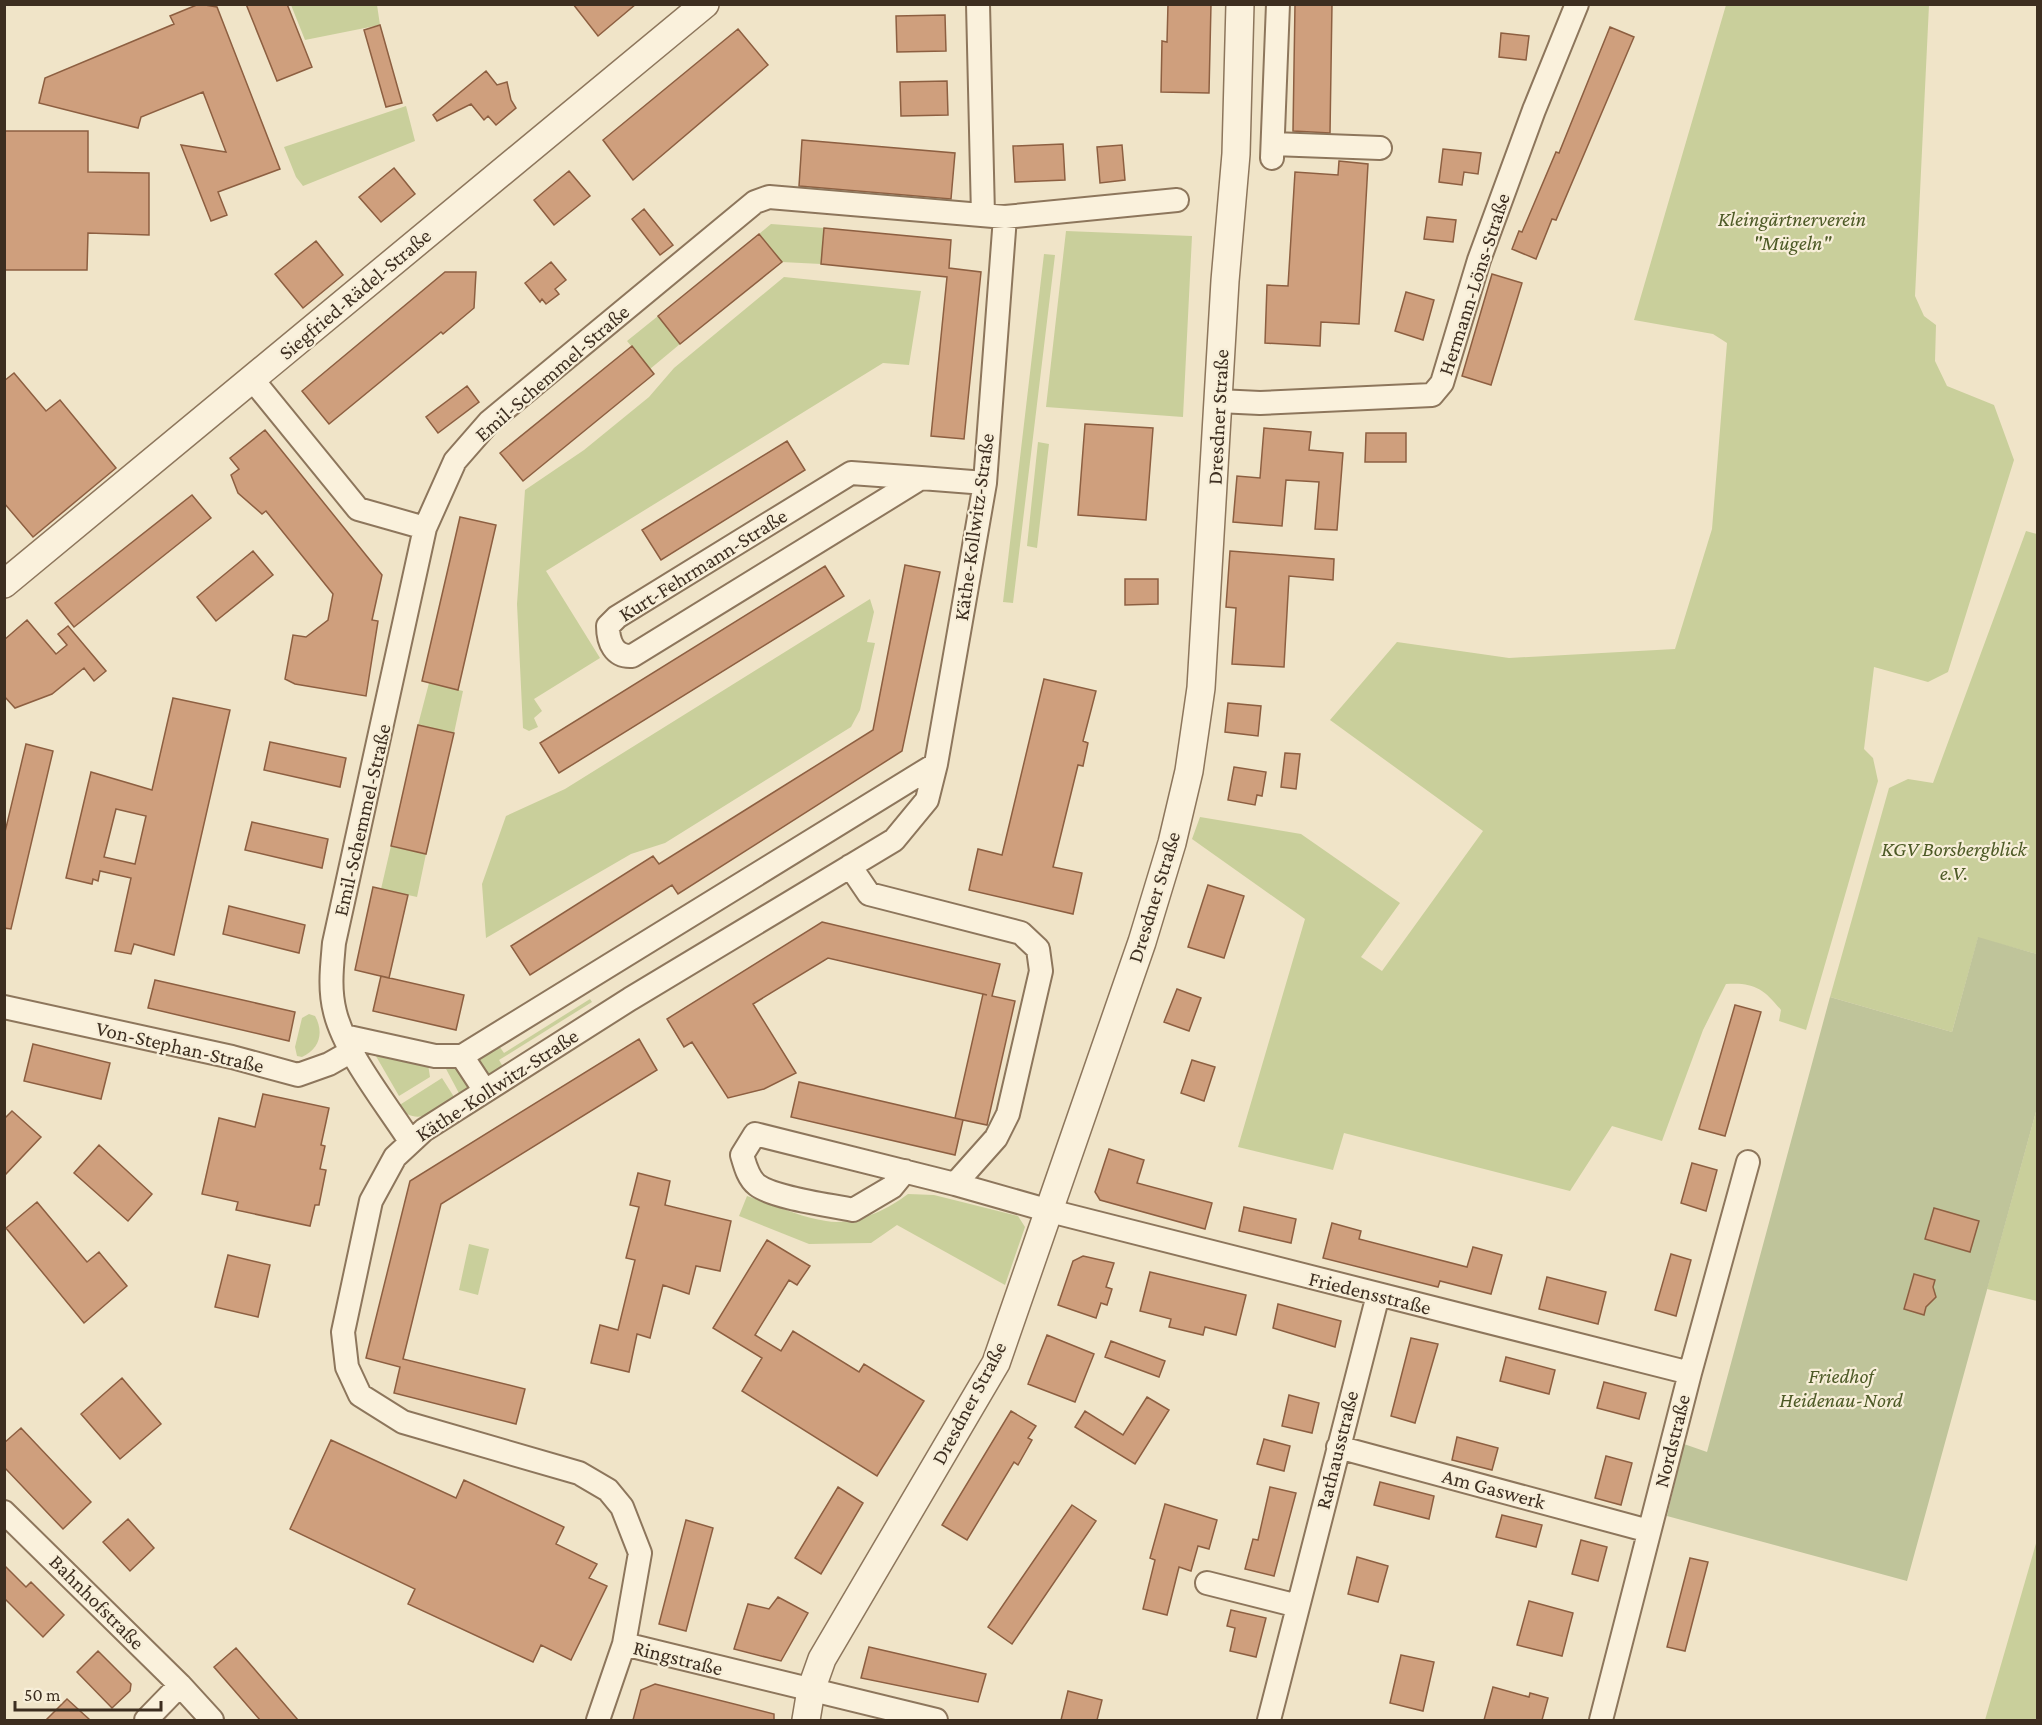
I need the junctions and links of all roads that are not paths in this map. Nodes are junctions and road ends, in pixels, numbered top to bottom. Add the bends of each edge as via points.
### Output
1 (705, 4) edge
2 (978, 4) edge
3 (1240, 4) edge
4 (1278, 4) edge
5 (1577, 4) edge
6 (1380, 148) dead end
7 (1177, 200) dead end
8 (994, 216) junction
9 (252, 379) junction
10 (1218, 402) junction
11 (921, 478) junction
12 (985, 483) junction
13 (425, 528) junction
14 (4, 584) edge
15 (936, 764) junction
16 (850, 866) junction
17 (4, 1007) edge
18 (348, 1044) junction
19 (462, 1056) junction
20 (485, 1091) junction
21 (410, 1141) junction
22 (1748, 1162) dead end
23 (905, 1171) junction
24 (955, 1184) junction
25 (1050, 1211) junction
26 (1378, 1295) junction
27 (1690, 1373) junction
28 (1338, 1447) junction
29 (4, 1512) edge
30 (1649, 1531) junction
31 (1207, 1583) dead end
32 (1298, 1606) junction
33 (624, 1644) junction
34 (180, 1685) junction
35 (811, 1690) junction
36 (146, 1720) edge
37 (212, 1720) edge
38 (598, 1720) edge
39 (806, 1720) edge
40 (936, 1720) edge
41 (1269, 1720) edge
42 (1601, 1720) edge

1 - 9 street, Siegfried-Rädel-Straße
2 - 8 street, Käthe-Kollwitz-Straße
3 - 10 street, Dresdner Straße via 1236,154
4 - 6 street via 1272,151
5 - 10 street, Hermann-Löns-Straße via 1479,260 1442,383 1432,395
7 - 8 street, Emil-Schemmel-Straße
8 - 12 street, Käthe-Kollwitz-Straße
8 - 13 street, Emil-Schemmel-Straße via 770,197 755,202 489,422 455,461
9 - 13 street via 358,509
9 - 14 street, Siegfried-Rädel-Straße
10 - 25 street, Dresdner Straße via 1201,688 1189,771 1142,942
11 - 11 street, Kurt-Fehrmann-Straße via 851,473 617,617 608,626 608,638 616,651 632,656
11 - 12 street, Kurt-Fehrmann-Straße
12 - 15 street, Käthe-Kollwitz-Straße
13 - 18 street, Emil-Schemmel-Straße via 334,943 330,981 335,1012
15 - 16 street, Käthe-Kollwitz-Straße via 927,800 894,840
15 - 19 street, Käthe-Kollwitz-Straße
16 - 20 street, Käthe-Kollwitz-Straße
16 - 24 street via 869,894 1020,933 1038,949 1041,971 1008,1114 996,1138
17 - 18 street, Von-Stephan-Straße via 298,1075 329,1064
18 - 19 street
18 - 21 street, Emil-Schemmel-Straße
19 - 20 street
20 - 21 street, Käthe-Kollwitz-Straße
21 - 33 street, Käthe-Kollwitz-Straße via 379,1182 356,1264 344,1332 346,1367 354,1386 360,1395 403,1422 579,1473 608,1490 622,1507 640,1552
22 - 27 street, Nordstraße
23 - 23 street, Friedensstraße via 892,1187 853,1210 774,1193 756,1184 747,1173 742,1155 755,1134
23 - 24 street, Friedensstraße
24 - 25 street, Friedensstraße
25 - 26 street, Friedensstraße
25 - 35 street, Dresdner Straße via 996,1363 822,1659
26 - 27 street, Friedensstraße
26 - 28 street, Rathausstraße
27 - 30 street, Nordstraße
28 - 30 street, Am Gaswerk
28 - 32 street, Rathausstraße
29 - 34 street, Bahnhofstraße
30 - 42 street, Nordstraße
31 - 32 street
32 - 41 street, Rathausstraße
33 - 35 street, Ringstraße
33 - 38 street, Ringstraße
34 - 36 street
34 - 37 street, Bahnhofstraße
35 - 39 street, Dresdner Straße
35 - 40 street, Ringstraße

